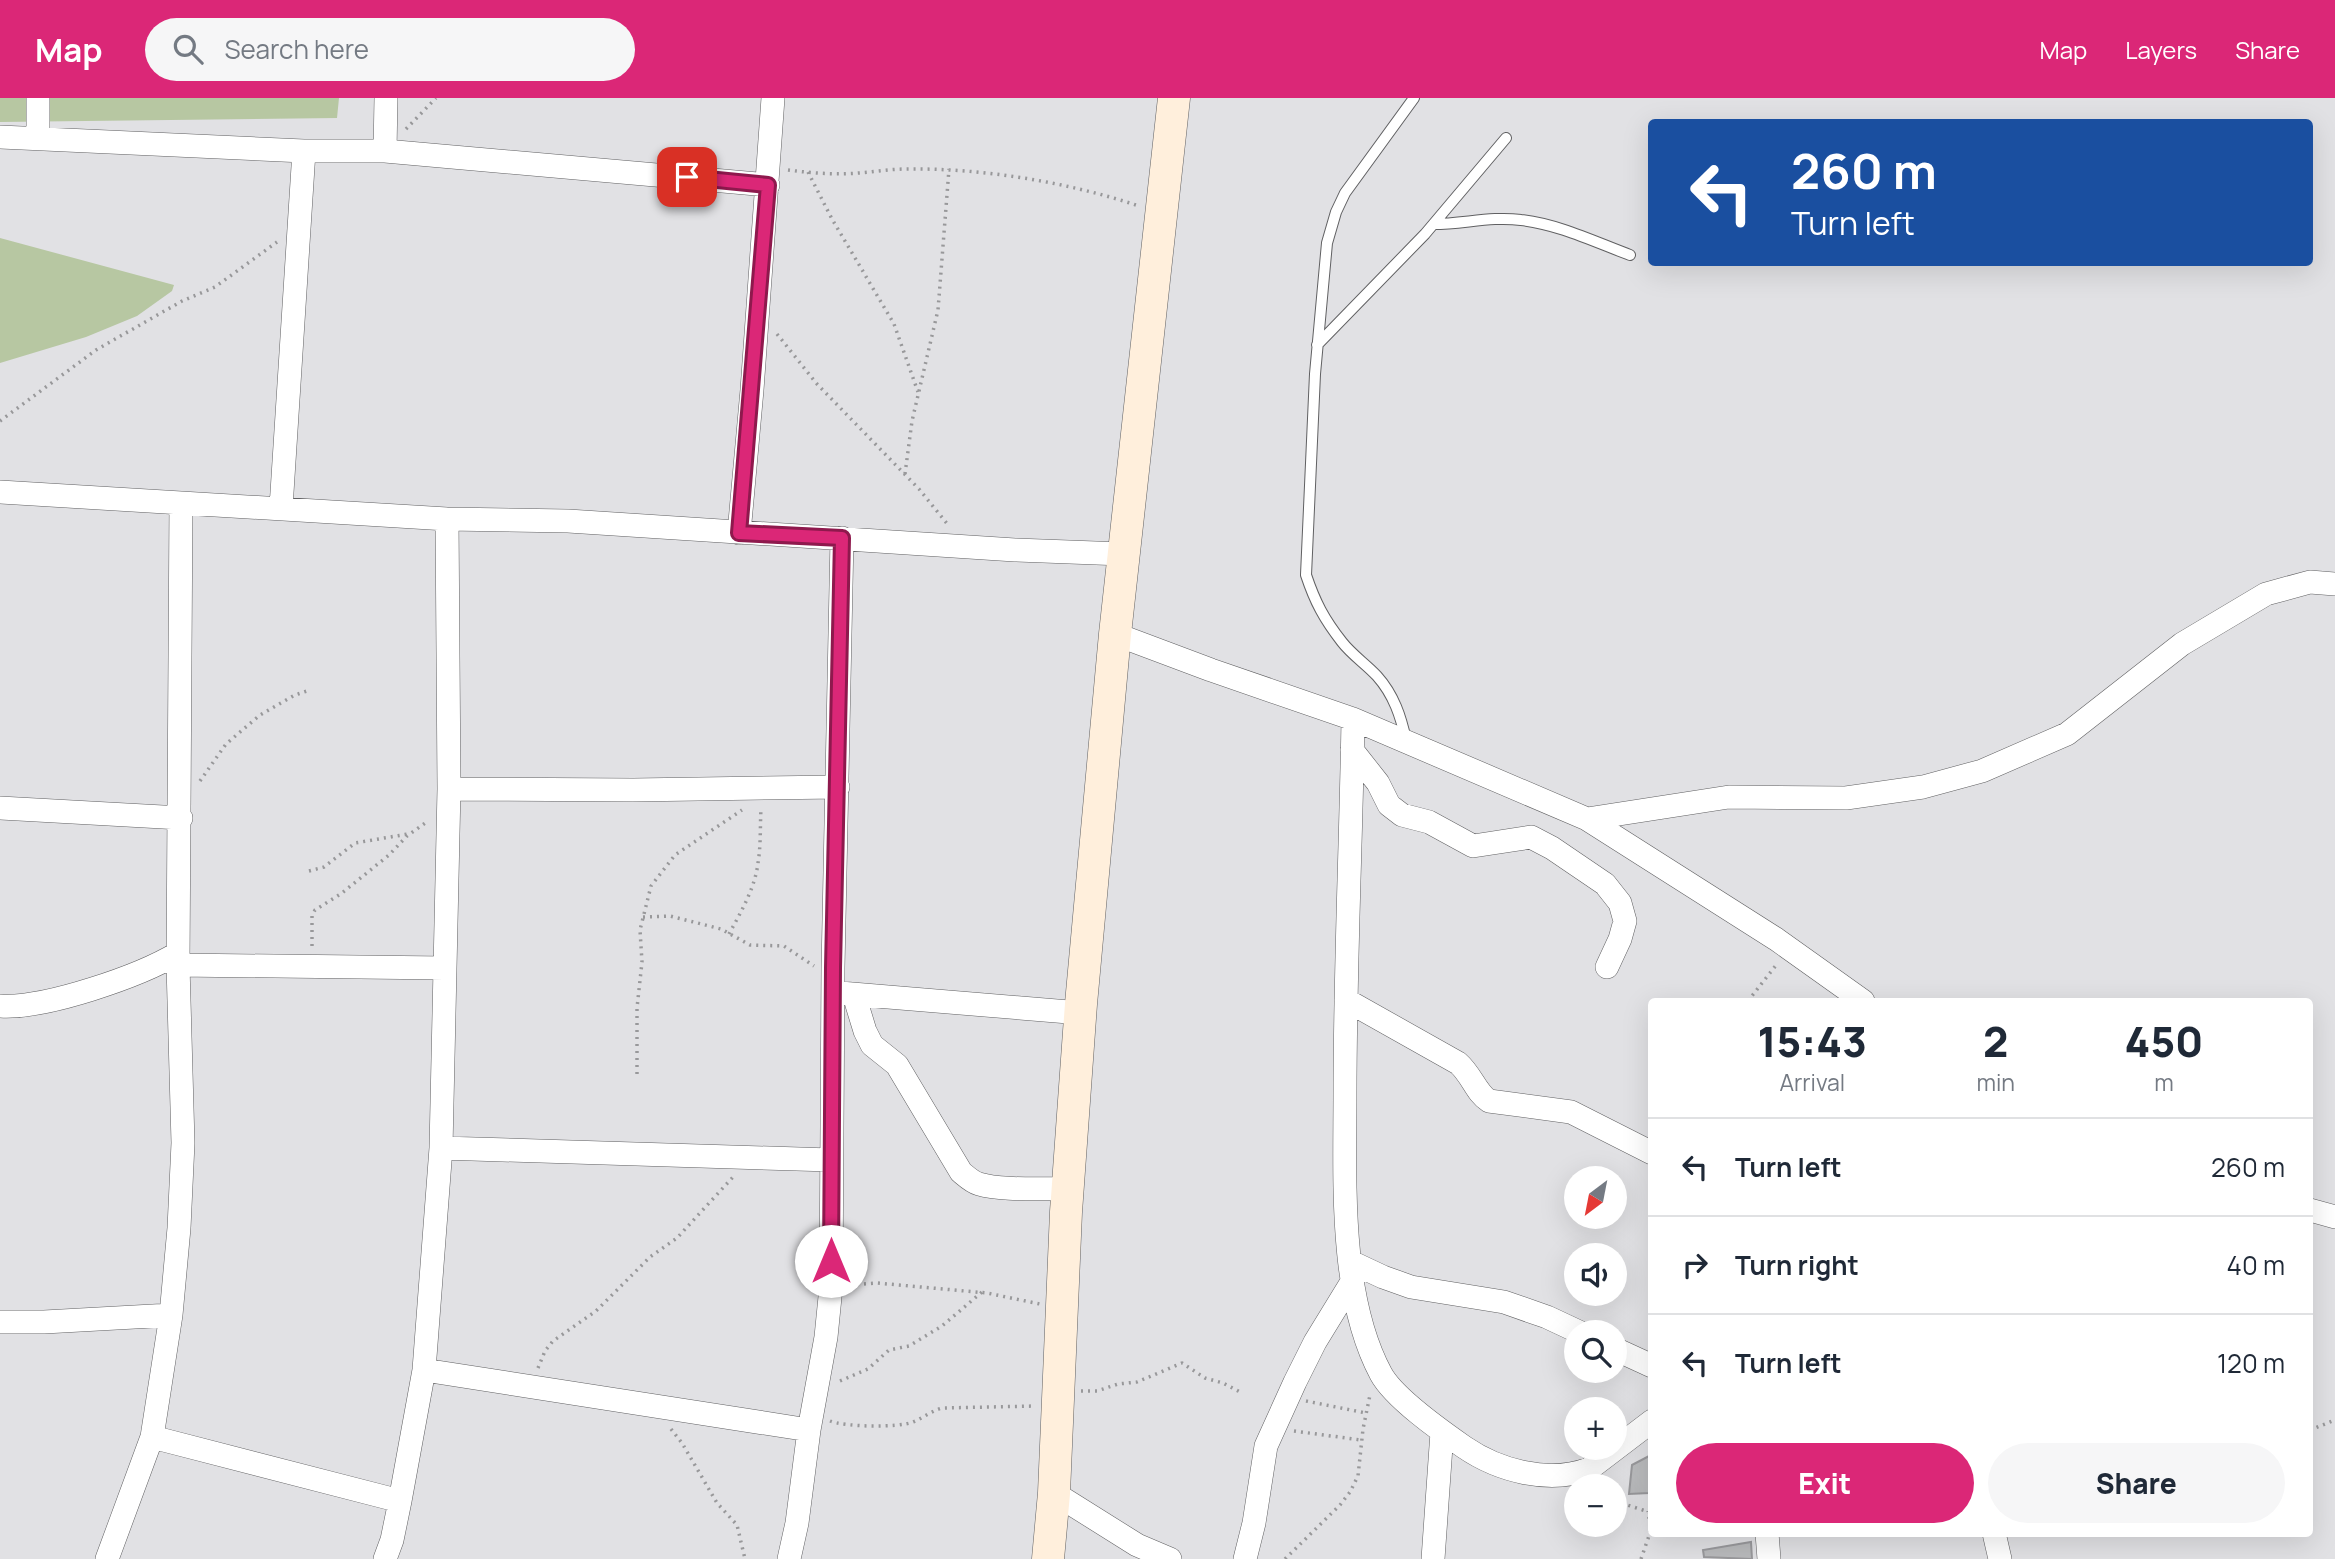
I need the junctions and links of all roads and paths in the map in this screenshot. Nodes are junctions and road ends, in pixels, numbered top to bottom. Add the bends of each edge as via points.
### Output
1 (38, 98) edge
2 (386, 98) edge
3 (436, 98) edge
4 (773, 98) edge
5 (1174, 98) edge
6 (1414, 98) edge
7 (0, 137) edge
8 (38, 138) junction
9 (1506, 138) dead end
10 (385, 145) junction
11 (304, 151) junction
12 (949, 169) junction
13 (808, 172) junction
14 (768, 176) junction
15 (1161, 214) junction
16 (1434, 223) junction
17 (298, 225) junction
18 (1630, 255) dead end
19 (758, 309) junction
20 (1317, 345) junction
21 (919, 394) junction
22 (0, 421) edge
23 (905, 474) junction
24 (0, 492) edge
25 (181, 503) junction
26 (281, 508) junction
27 (447, 519) junction
28 (739, 533) junction
29 (842, 538) junction
30 (966, 547) junction
31 (1123, 554) junction
32 (2335, 584) edge
33 (1115, 634) junction
34 (310, 690) dead end
35 (1353, 719) junction
36 (1406, 742) junction
37 (1352, 750) junction
38 (838, 787) junction
39 (784, 788) junction
40 (181, 793) junction
41 (449, 800) junction
42 (748, 806) dead end
43 (0, 808) edge
44 (181, 818) junction
45 (1587, 819) junction
46 (410, 834) junction
47 (309, 871) dead end
48 (643, 917) junction
49 (729, 934) junction
50 (1789, 948) junction
51 (178, 959) junction
52 (313, 966) junction
53 (1607, 967) dead end
54 (444, 968) junction
55 (840, 989) junction
56 (1750, 998) edge
57 (1859, 998) edge
58 (1346, 1000) junction
59 (0, 1006) edge
60 (1081, 1013) junction
61 (637, 1074) dead end
62 (441, 1147) junction
63 (1648, 1151) edge
64 (751, 1158) junction
65 (831, 1160) junction
66 (1068, 1189) junction
67 (2313, 1211) edge
68 (2335, 1217) edge
69 (1352, 1271) junction
70 (831, 1287) junction
71 (982, 1292) junction
72 (1063, 1308) junction
73 (172, 1315) junction
74 (0, 1322) edge
75 (1564, 1325) edge
76 (1627, 1355) edge
77 (1648, 1364) edge
78 (1377, 1367) junction
79 (424, 1370) junction
80 (532, 1387) junction
81 (1240, 1392) dead end
82 (1288, 1398) junction
83 (1058, 1401) junction
84 (1366, 1413) junction
85 (812, 1415) junction
86 (2335, 1420) edge
87 (1648, 1424) edge
88 (1275, 1426) junction
89 (668, 1427) dead end
90 (2313, 1429) edge
91 (1442, 1432) junction
92 (152, 1437) junction
93 (1361, 1440) junction
94 (1054, 1493) junction
95 (400, 1500) junction
96 (1627, 1505) edge
97 (1648, 1511) edge
98 (1649, 1537) edge
99 (1767, 1537) edge
100 (1995, 1537) edge
101 (107, 1559) edge
102 (385, 1559) edge
103 (746, 1559) edge
104 (789, 1559) edge
105 (1048, 1559) edge
106 (1170, 1559) edge
107 (1245, 1559) edge
108 (1285, 1559) edge
109 (1433, 1559) edge
110 (1641, 1559) edge
111 (1769, 1559) edge
112 (2000, 1559) edge

1 - 8 street
2 - 10 street
3 - 10 path
4 - 14 street
5 - 15 street
6 - 20 lane via 1336,212 1327,243
7 - 8 street
8 - 11 street
9 - 16 lane
10 - 11 street
10 - 14 street
11 - 17 street
12 - 13 path
12 - 15 path via 1051,182
12 - 21 path via 938,310
13 - 14 path
13 - 21 path via 894,324
14 - 19 street
15 - 31 street
16 - 18 lane via 1522,220
16 - 20 lane
17 - 22 path via 215,287 182,301 78,362
17 - 26 street
19 - 23 path via 817,384
19 - 28 street
20 - 36 lane via 1306,575 1317,606 1342,642 1377,676 1394,701
21 - 23 path
23 - 30 path
24 - 25 street
25 - 26 street
25 - 40 street
26 - 27 street
27 - 28 street via 568,521
27 - 41 street
28 - 29 street
29 - 30 street
29 - 38 street
30 - 31 street
31 - 33 street
32 - 45 street via 2310,582 2266,594 2182,644 2067,734 1982,771 1923,787 1846,798 1729,797
33 - 35 street
33 - 60 street
34 - 40 path via 260,715 226,744 200,781
35 - 36 street
35 - 37 street
36 - 45 street
37 - 53 street via 1389,805 1402,815 1429,822 1474,846 1531,837 1605,884 1620,903 1625,921
37 - 58 street
38 - 39 street
38 - 55 street
39 - 41 street
39 - 49 path via 762,799 756,876
40 - 44 street
41 - 46 path
41 - 54 street
42 - 48 path via 675,855 653,881
43 - 44 street
44 - 51 street
45 - 50 street
46 - 47 path via 355,843 324,867
46 - 52 path via 371,870 315,910
48 - 49 path via 670,916
48 - 61 path
49 - 55 path via 750,945 790,948
50 - 56 path
50 - 57 street
51 - 52 street
51 - 59 street via 51,1000
51 - 73 street via 183,1143
52 - 54 street
54 - 62 street
55 - 60 street
55 - 65 street
55 - 66 street via 872,1045 897,1065 961,1172 977,1184
58 - 63 street via 1458,1063 1489,1101 1571,1112
58 - 69 street via 1346,1214
60 - 66 street
62 - 64 street
62 - 79 street
64 - 65 street
64 - 80 path via 677,1238 596,1311 553,1341
65 - 70 street
66 - 72 street
67 - 68 street
69 - 75 street via 1411,1287 1504,1302
69 - 78 street via 1360,1327
69 - 82 street
70 - 71 path via 877,1283
70 - 85 street
71 - 72 path
71 - 85 path via 942,1326 909,1346 889,1350 868,1369 840,1381
72 - 83 street
73 - 74 street
73 - 92 street
76 - 77 street
78 - 84 path
78 - 91 street via 1414,1410
79 - 80 street
79 - 95 street
80 - 85 street
81 - 83 path via 1182,1363 1137,1381
82 - 84 path
82 - 88 street
83 - 85 path via 943,1408 898,1424 847,1425
83 - 94 street
84 - 93 path
85 - 104 street
86 - 90 path
87 - 91 street via 1589,1469 1546,1475 1502,1467
88 - 93 path
88 - 107 street via 1266,1446
89 - 103 path via 717,1503 734,1519
91 - 109 street
92 - 95 street
92 - 101 street
93 - 108 path via 1358,1476 1350,1492
94 - 105 street
94 - 106 street via 1138,1545
95 - 102 street
96 - 97 path
98 - 110 path
99 - 111 street
100 - 112 street

